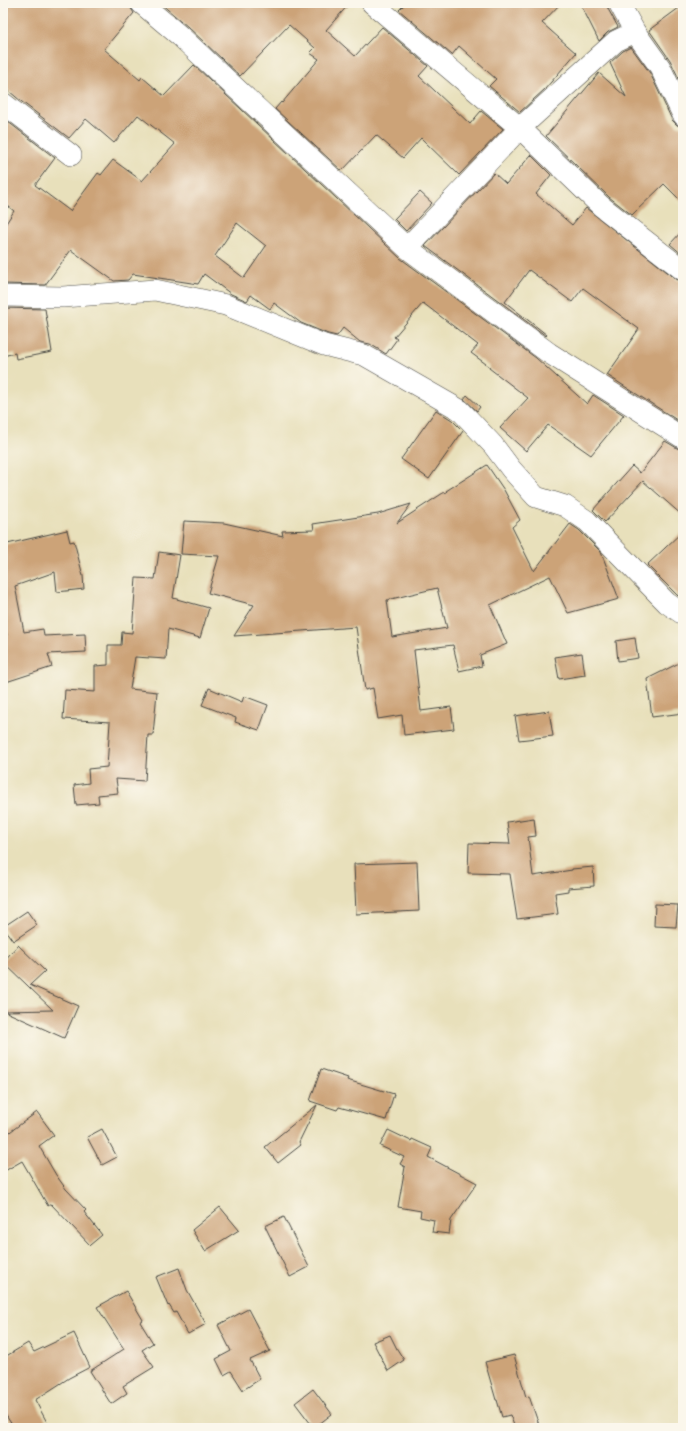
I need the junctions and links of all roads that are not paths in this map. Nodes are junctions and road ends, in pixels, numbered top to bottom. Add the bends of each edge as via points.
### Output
1 (141, 3) edge
2 (372, 3) edge
3 (619, 3) edge
4 (636, 32) junction
5 (3, 103) edge
6 (683, 115) edge
7 (520, 128) junction
8 (71, 155) dead end
9 (407, 248) junction
10 (683, 270) edge
11 (3, 296) edge
12 (683, 438) edge
13 (683, 614) edge

1 - 9 street
2 - 7 street
3 - 4 street
4 - 6 street via 660,66
4 - 7 street via 616,41
5 - 8 street
7 - 9 street
7 - 10 street via 601,206
9 - 12 street via 549,353
11 - 13 street via 63,297 155,290 226,305 324,345 364,355 460,410 493,444 536,498 565,506 587,521 667,603

